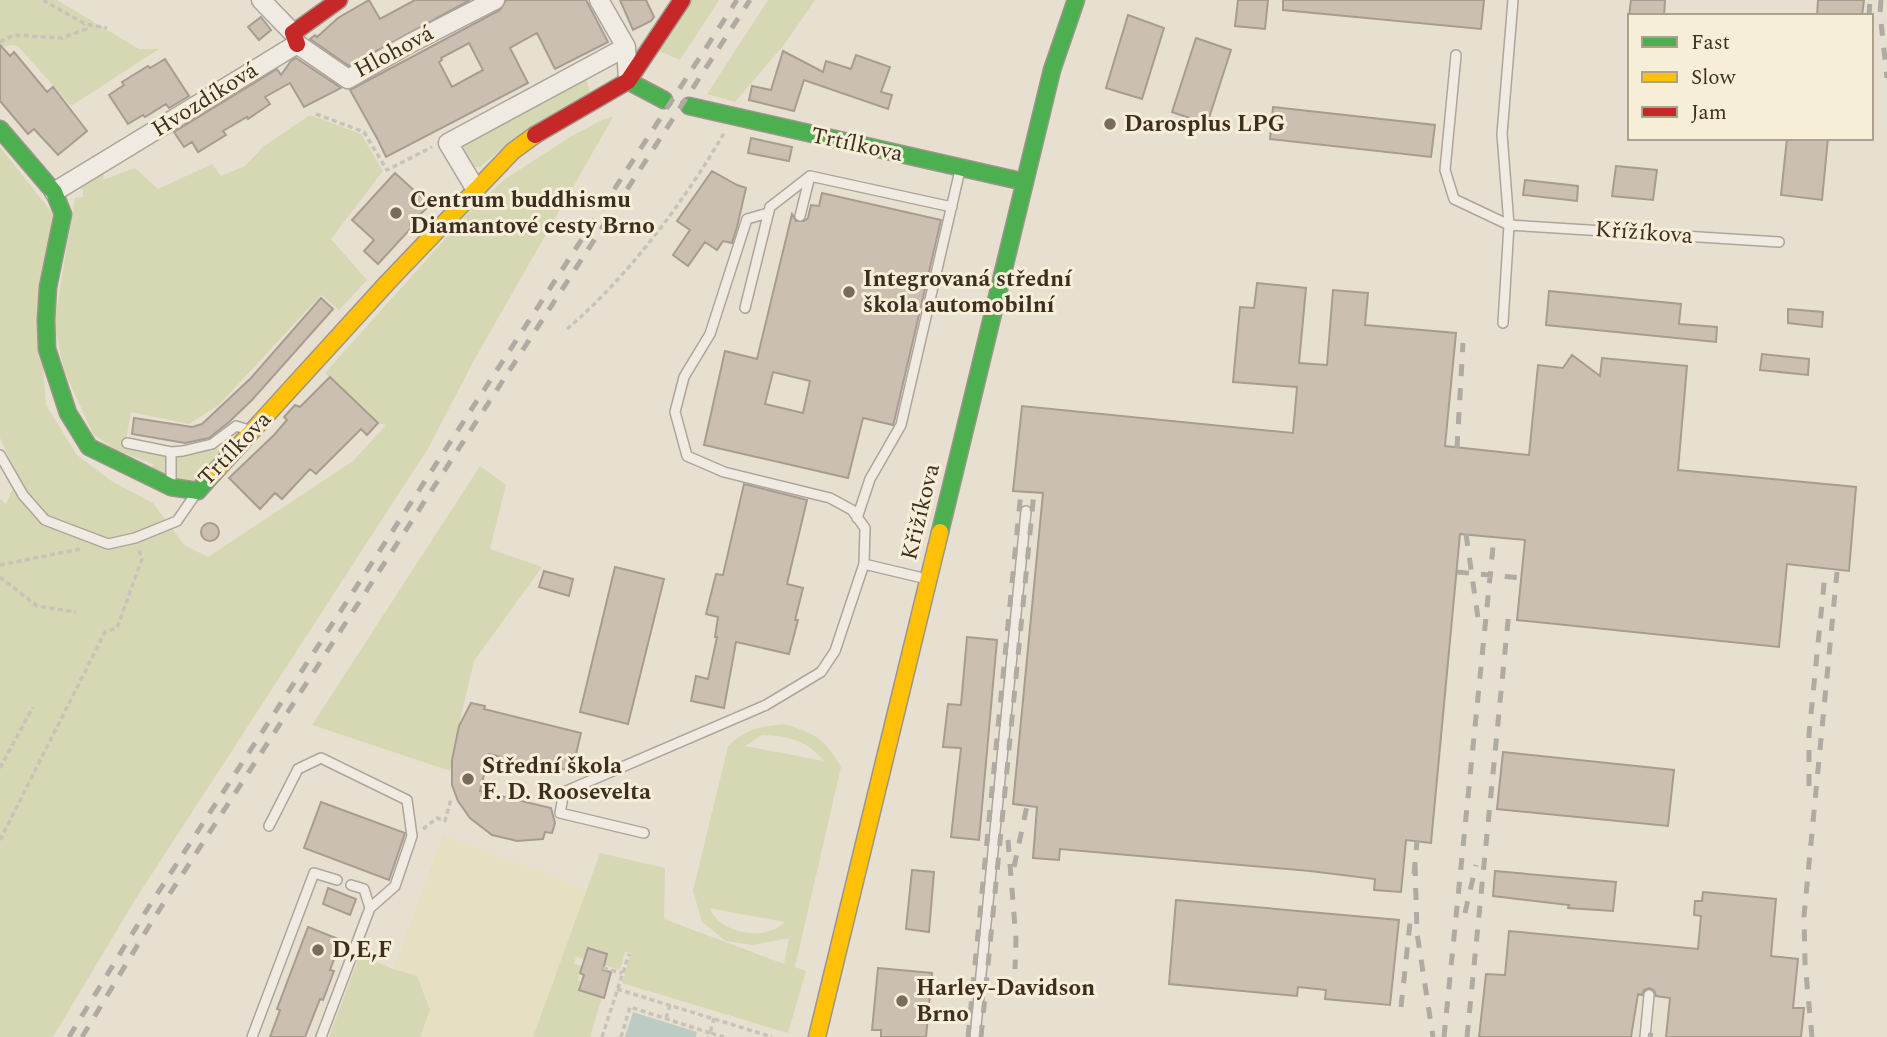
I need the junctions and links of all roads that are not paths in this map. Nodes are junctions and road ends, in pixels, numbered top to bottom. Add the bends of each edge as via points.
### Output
1 (261, 0) edge
2 (339, 0) edge
3 (495, 0) edge
4 (599, 0) edge
5 (682, 0) edge
6 (1076, 0) edge
7 (1513, 0) edge
8 (295, 38) junction
9 (626, 47) junction
10 (1456, 55) dead end
11 (628, 81) junction
12 (664, 100) dead end
13 (689, 106) dead end
14 (0, 130) edge
15 (961, 168) junction
16 (810, 176) junction
17 (1025, 182) junction
18 (475, 188) junction
19 (54, 192) junction
20 (952, 207) junction
21 (768, 213) junction
22 (800, 216) dead end
23 (1509, 225) junction
24 (1779, 242) dead end
25 (745, 307) dead end
26 (1503, 323) dead end
27 (253, 431) junction
28 (127, 443) dead end
29 (171, 452) junction
30 (0, 454) edge
31 (171, 487) junction
32 (198, 491) junction
33 (1026, 511) dead end
34 (857, 517) junction
35 (864, 564) junction
36 (929, 579) junction
37 (269, 826) dead end
38 (644, 833) dead end
39 (337, 880) dead end
40 (351, 885) dead end
41 (370, 908) junction
42 (1649, 995) dead end
43 (252, 1037) edge
44 (321, 1037) edge
45 (817, 1037) edge
46 (975, 1037) edge
47 (1645, 1037) edge

1 - 8 street, Hlohová
2 - 8 street, Hvozdíková
3 - 8 street, Hlohová via 348,79
4 - 9 street
5 - 11 street
6 - 17 street, Křižíkova via 1052,70
7 - 23 lane via 1502,134
8 - 19 street, Hvozdíková
9 - 11 street
9 - 18 street via 447,143
10 - 23 lane, Křížíkova via 1445,170 1454,199
11 - 12 street
11 - 18 street, Trtílkova via 538,133
13 - 15 street, Trtílkova
14 - 19 street, Trtílkova
15 - 17 street, Trtílkova
15 - 20 lane
16 - 20 lane
16 - 21 lane via 769,206
16 - 22 lane
17 - 36 street, Křižíkova
18 - 27 street, Trtílkova
19 - 31 street, Trtílkova via 63,214 48,287 47,349 68,413 89,447
20 - 34 lane via 901,425 870,479
21 - 25 lane
21 - 34 lane via 747,219 710,334 684,377 675,412 687,456 724,472 830,498
23 - 24 lane, Křížíkova
23 - 26 lane
27 - 29 lane via 236,426 212,444
27 - 32 street, Trtílkova
28 - 29 lane
29 - 31 lane
30 - 32 lane via 23,495 45,520 108,544 177,521
31 - 32 street, Trtílkova
33 - 46 lane
34 - 35 lane via 865,528
35 - 36 lane
35 - 38 lane via 835,652 821,672 766,705 564,792 561,813
36 - 45 street, Křižíkova
37 - 41 lane via 298,769 321,758 407,800 412,836 395,886
39 - 43 lane via 314,873
40 - 41 lane via 364,889
41 - 44 lane
42 - 47 lane

